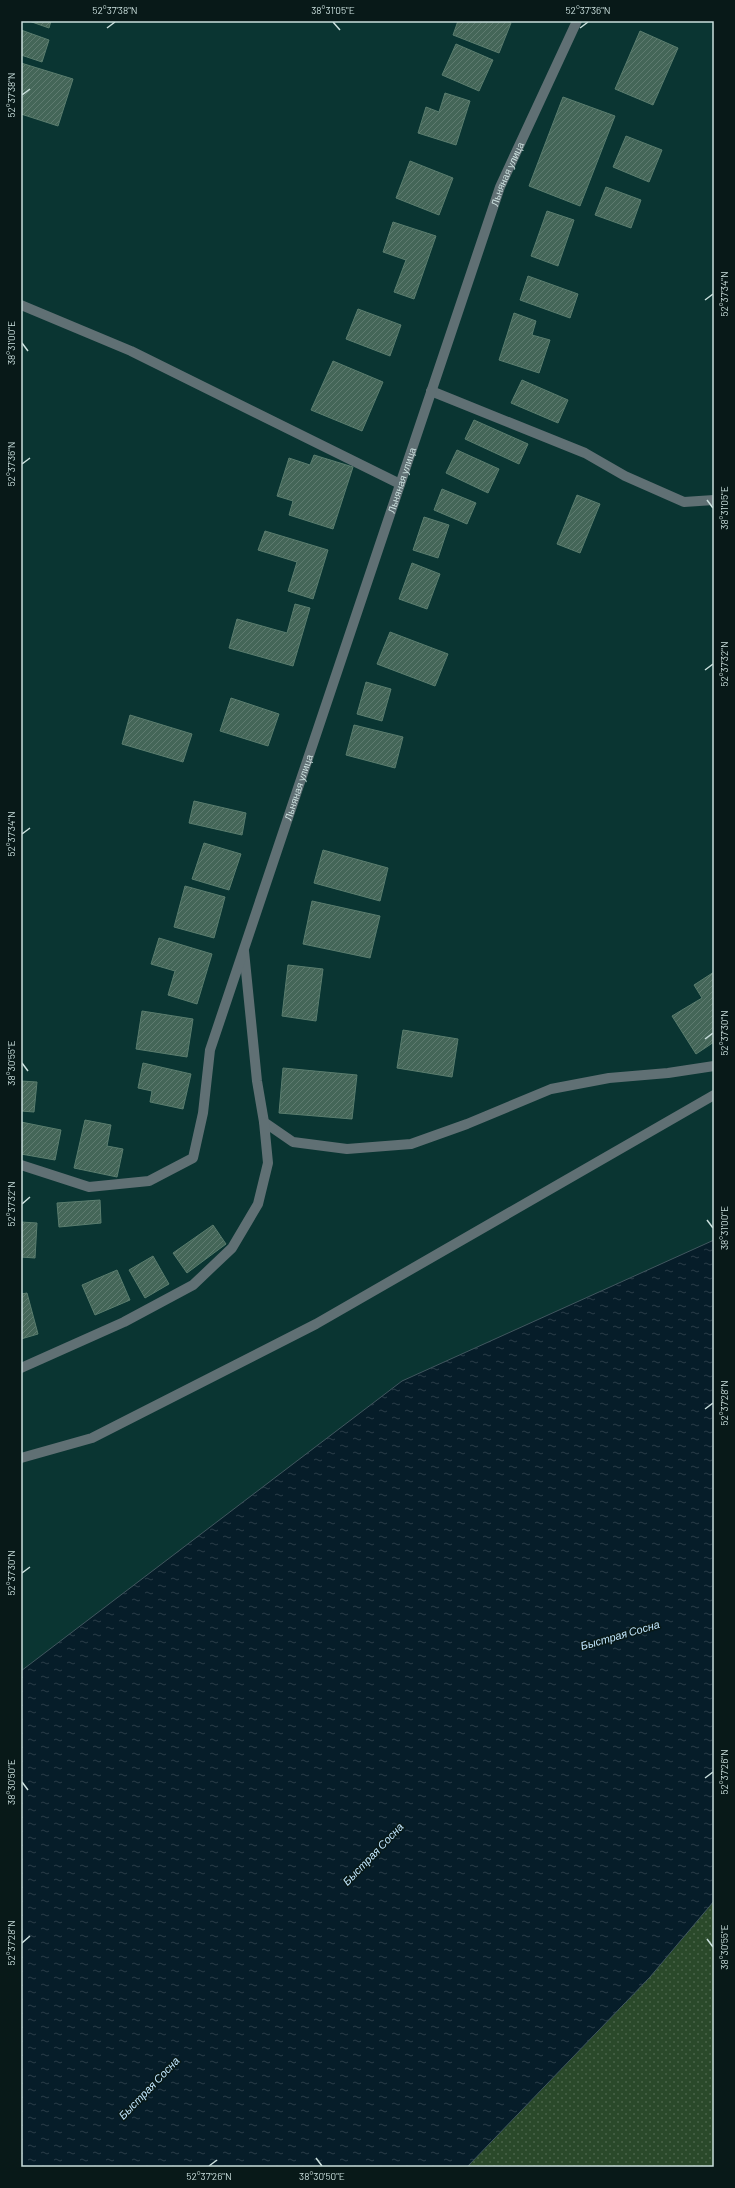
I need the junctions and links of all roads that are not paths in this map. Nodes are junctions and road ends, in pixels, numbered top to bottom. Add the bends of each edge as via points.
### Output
1 (577, 21) edge
2 (21, 305) edge
3 (431, 391) junction
4 (400, 484) junction
5 (714, 500) edge
6 (244, 948) junction
7 (714, 1066) edge
8 (714, 1096) edge
9 (264, 1122) junction
10 (21, 1166) edge
11 (21, 1368) edge
12 (21, 1458) edge

1 - 3 street, Льняная улица via 500,187
2 - 4 street via 131,351
3 - 4 street, Льняная улица
3 - 5 street via 585,453 625,476 684,502
4 - 6 street, Льняная улица
6 - 9 street via 257,1081
6 - 10 street, Льняная улица via 210,1050 203,1113 193,1158 149,1181 89,1187
7 - 9 street via 609,1078 551,1089 411,1144 347,1149 293,1142
8 - 12 street via 316,1324 92,1438
9 - 11 street via 268,1163 258,1204 232,1248 193,1285 124,1322

